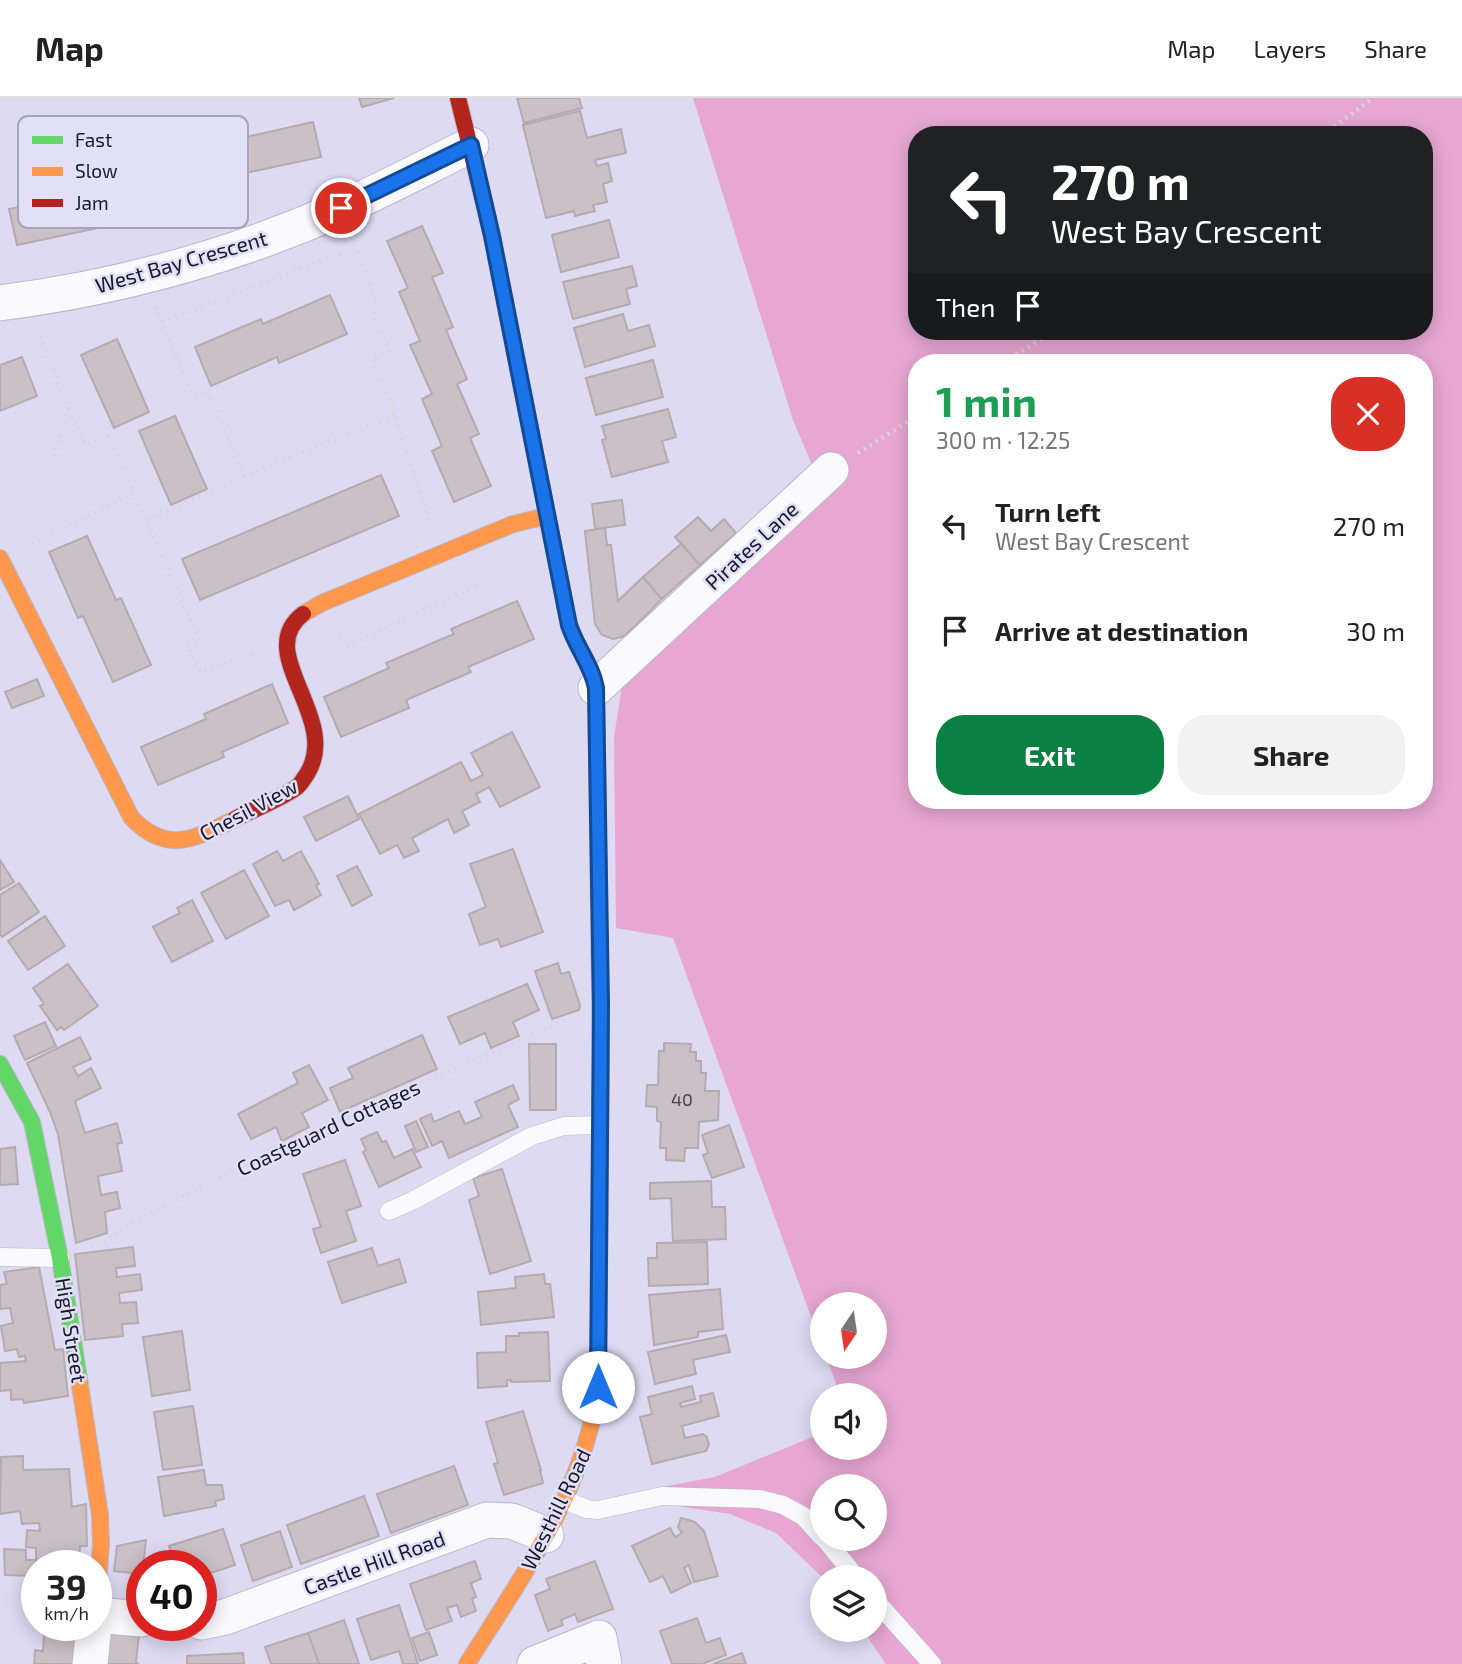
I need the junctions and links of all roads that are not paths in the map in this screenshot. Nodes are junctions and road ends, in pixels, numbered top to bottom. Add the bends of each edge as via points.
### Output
1 (458, 98) edge
2 (471, 145) junction
3 (12, 302) edge
4 (831, 470) road end
5 (547, 516) junction
6 (0, 558) edge
7 (596, 688) junction
8 (0, 1064) edge
9 (600, 1125) junction
10 (389, 1210) dead end
11 (0, 1257) edge
12 (60, 1258) junction
13 (564, 1500) junction
14 (810, 1523) edge
15 (546, 1535) junction
16 (101, 1550) edge
17 (835, 1551) edge
18 (846, 1565) edge
19 (887, 1613) edge
20 (217, 1619) edge
21 (92, 1641) edge
22 (469, 1663) edge
23 (90, 1664) edge
24 (535, 1664) edge
25 (604, 1664) edge
26 (932, 1664) edge

1 - 2 street, Westhill Road
2 - 3 street, West Bay Crescent via 341,208 229,250 140,276
2 - 5 street, Westhill Road
4 - 7 street, Pirates Lane
5 - 6 street, Chesil View via 513,524 300,615 292,624 287,647 317,729 316,752 304,780 185,841 145,831 131,817
5 - 7 street, Westhill Road via 569,625
7 - 9 street, Westhill Road
8 - 12 street, High Street via 32,1122
9 - 10 lane via 564,1126 531,1136
9 - 13 street, Westhill Road via 598,1387 589,1439
11 - 12 lane
12 - 16 street, High Street via 100,1515
13 - 14 lane via 598,1510 662,1496 760,1499 783,1505
13 - 15 street, Westhill Road
15 - 20 street, Castle Hill Road via 512,1521 487,1520
15 - 22 street, Westhill Road
17 - 18 lane
19 - 26 lane
21 - 23 street
24 - 25 street via 599,1638

